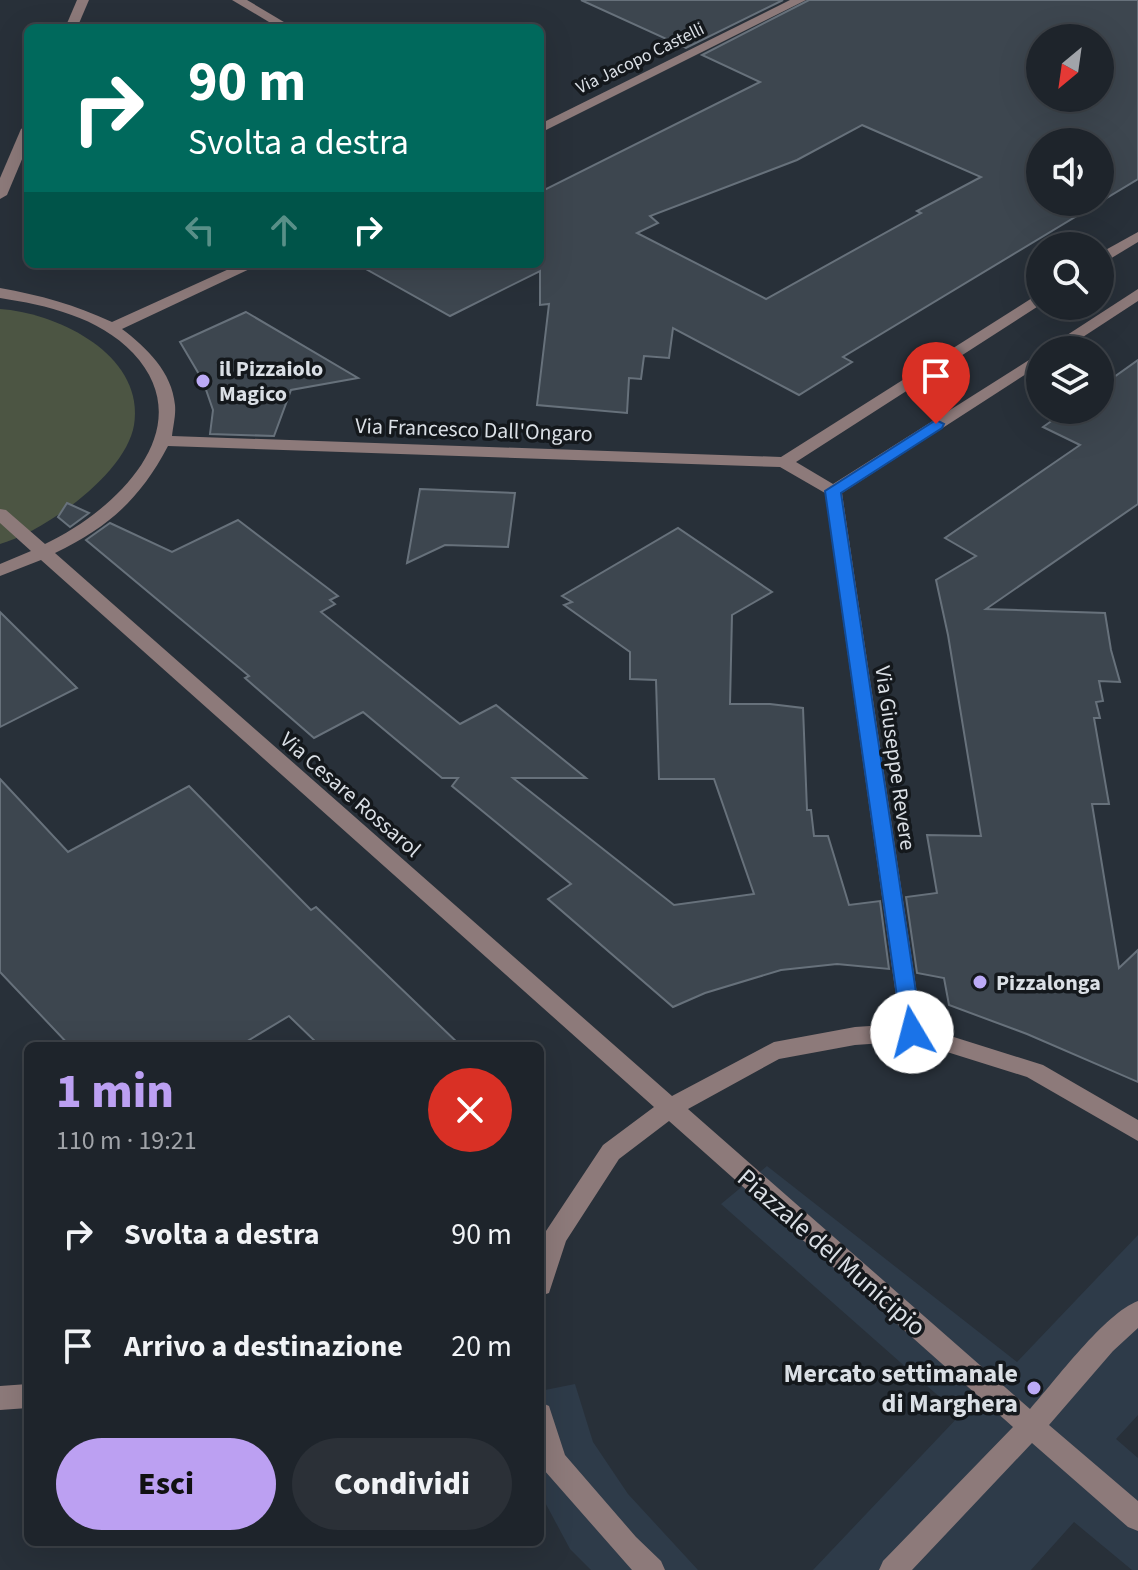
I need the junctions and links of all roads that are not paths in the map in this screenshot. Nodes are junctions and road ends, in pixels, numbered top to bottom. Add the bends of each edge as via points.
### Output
1 (83, 0) edge
2 (238, 0) edge
3 (800, 0) edge
4 (73, 24) edge
5 (281, 24) edge
6 (544, 127) edge
7 (24, 138) edge
8 (0, 195) edge
9 (1138, 236) edge
10 (1114, 251) edge
11 (243, 268) edge
12 (0, 293) edge
13 (1138, 294) edge
14 (1026, 307) edge
15 (115, 327) junction
16 (1074, 336) edge
17 (1026, 367) edge
18 (164, 441) junction
19 (784, 462) junction
20 (833, 491) junction
21 (0, 514) edge
22 (42, 552) junction
23 (0, 570) edge
24 (912, 1032) junction
25 (670, 1108) junction
26 (1138, 1132) edge
27 (544, 1272) edge
28 (1138, 1312) edge
29 (24, 1396) edge
30 (0, 1398) edge
31 (1032, 1425) junction
32 (544, 1428) edge
33 (1138, 1518) edge
34 (651, 1570) edge
35 (893, 1570) edge

1 - 4 street
2 - 5 street
3 - 6 street, Via Jacopo Castelli
7 - 8 street
9 - 10 street
11 - 15 street
12 - 15 street via 71,307
13 - 16 street
14 - 19 street
15 - 18 street via 151,359 168,398
17 - 20 street
18 - 19 street, Via Francesco Dall'Ongaro
18 - 22 street via 141,480 102,517
19 - 20 street
20 - 24 street, Via Giuseppe Revere
21 - 22 street, Via Cesare Rossarol
22 - 23 street
22 - 25 street, Via Cesare Rossarol
24 - 25 street via 774,1051
24 - 26 street via 1035,1071
25 - 27 street via 611,1152 555,1238
25 - 31 street, Piazzale del Municipio
28 - 31 street
29 - 30 street
31 - 33 street, Piazzale del Municipio
31 - 35 street
32 - 34 street via 553,1461

